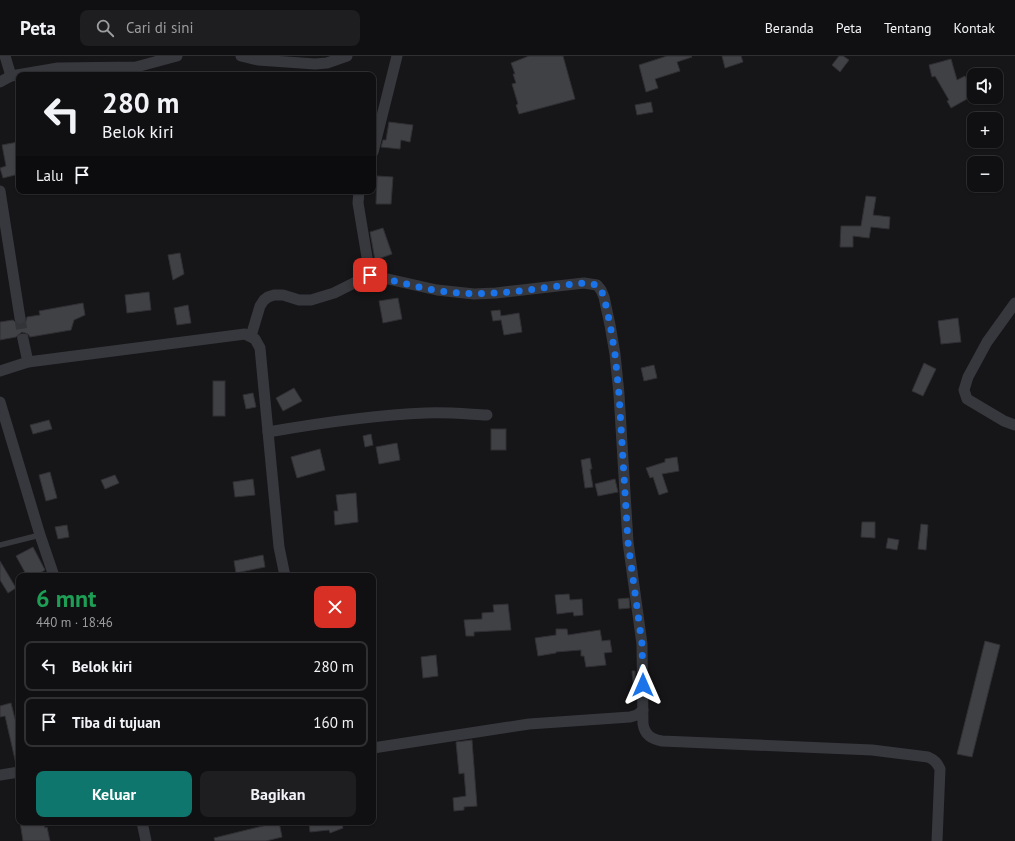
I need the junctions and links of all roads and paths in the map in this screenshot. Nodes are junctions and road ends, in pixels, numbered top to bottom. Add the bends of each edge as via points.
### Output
1 (6, 56) edge
2 (177, 56) edge
3 (241, 56) edge
4 (347, 56) edge
5 (397, 56) edge
6 (34, 72) edge
7 (16, 75) edge
8 (11, 76) junction
9 (0, 82) edge
10 (376, 140) edge
11 (0, 192) edge
12 (359, 194) edge
13 (370, 275) junction
14 (1015, 303) edge
15 (20, 318) tunnel mouth
16 (251, 336) junction
17 (23, 338) tunnel mouth
18 (28, 362) junction
19 (0, 371) edge
20 (0, 402) edge
21 (487, 415) dead end
22 (1015, 425) edge
23 (268, 432) junction
24 (40, 535) junction
25 (0, 545) edge
26 (53, 573) edge
27 (284, 573) edge
28 (643, 710) junction
29 (376, 748) edge
30 (16, 772) edge
31 (0, 775) edge
32 (143, 825) edge
33 (146, 841) edge
34 (937, 841) edge

1 - 8 street
2 - 6 street via 136,67 58,68
3 - 4 street via 258,60 315,64
5 - 10 street
7 - 8 street
8 - 9 street
11 - 15 street
12 - 13 street
13 - 16 street via 334,293 311,300 299,300 283,295 268,297 260,306
13 - 28 street via 458,293 496,293 584,283 597,285 601,290 610,324 620,401 628,542 642,644
14 - 22 street via 987,342 968,377 964,390 967,399
16 - 18 street via 245,334
16 - 23 street via 260,348
17 - 18 street
18 - 19 street
20 - 24 street
21 - 23 street via 427,413 377,416 329,421
23 - 27 street via 279,547
24 - 25 lane
24 - 26 street
28 - 29 street via 630,717 529,724
28 - 34 street via 644,729 647,735 662,741 872,750 928,757 934,760 940,769
30 - 31 street
32 - 33 street

